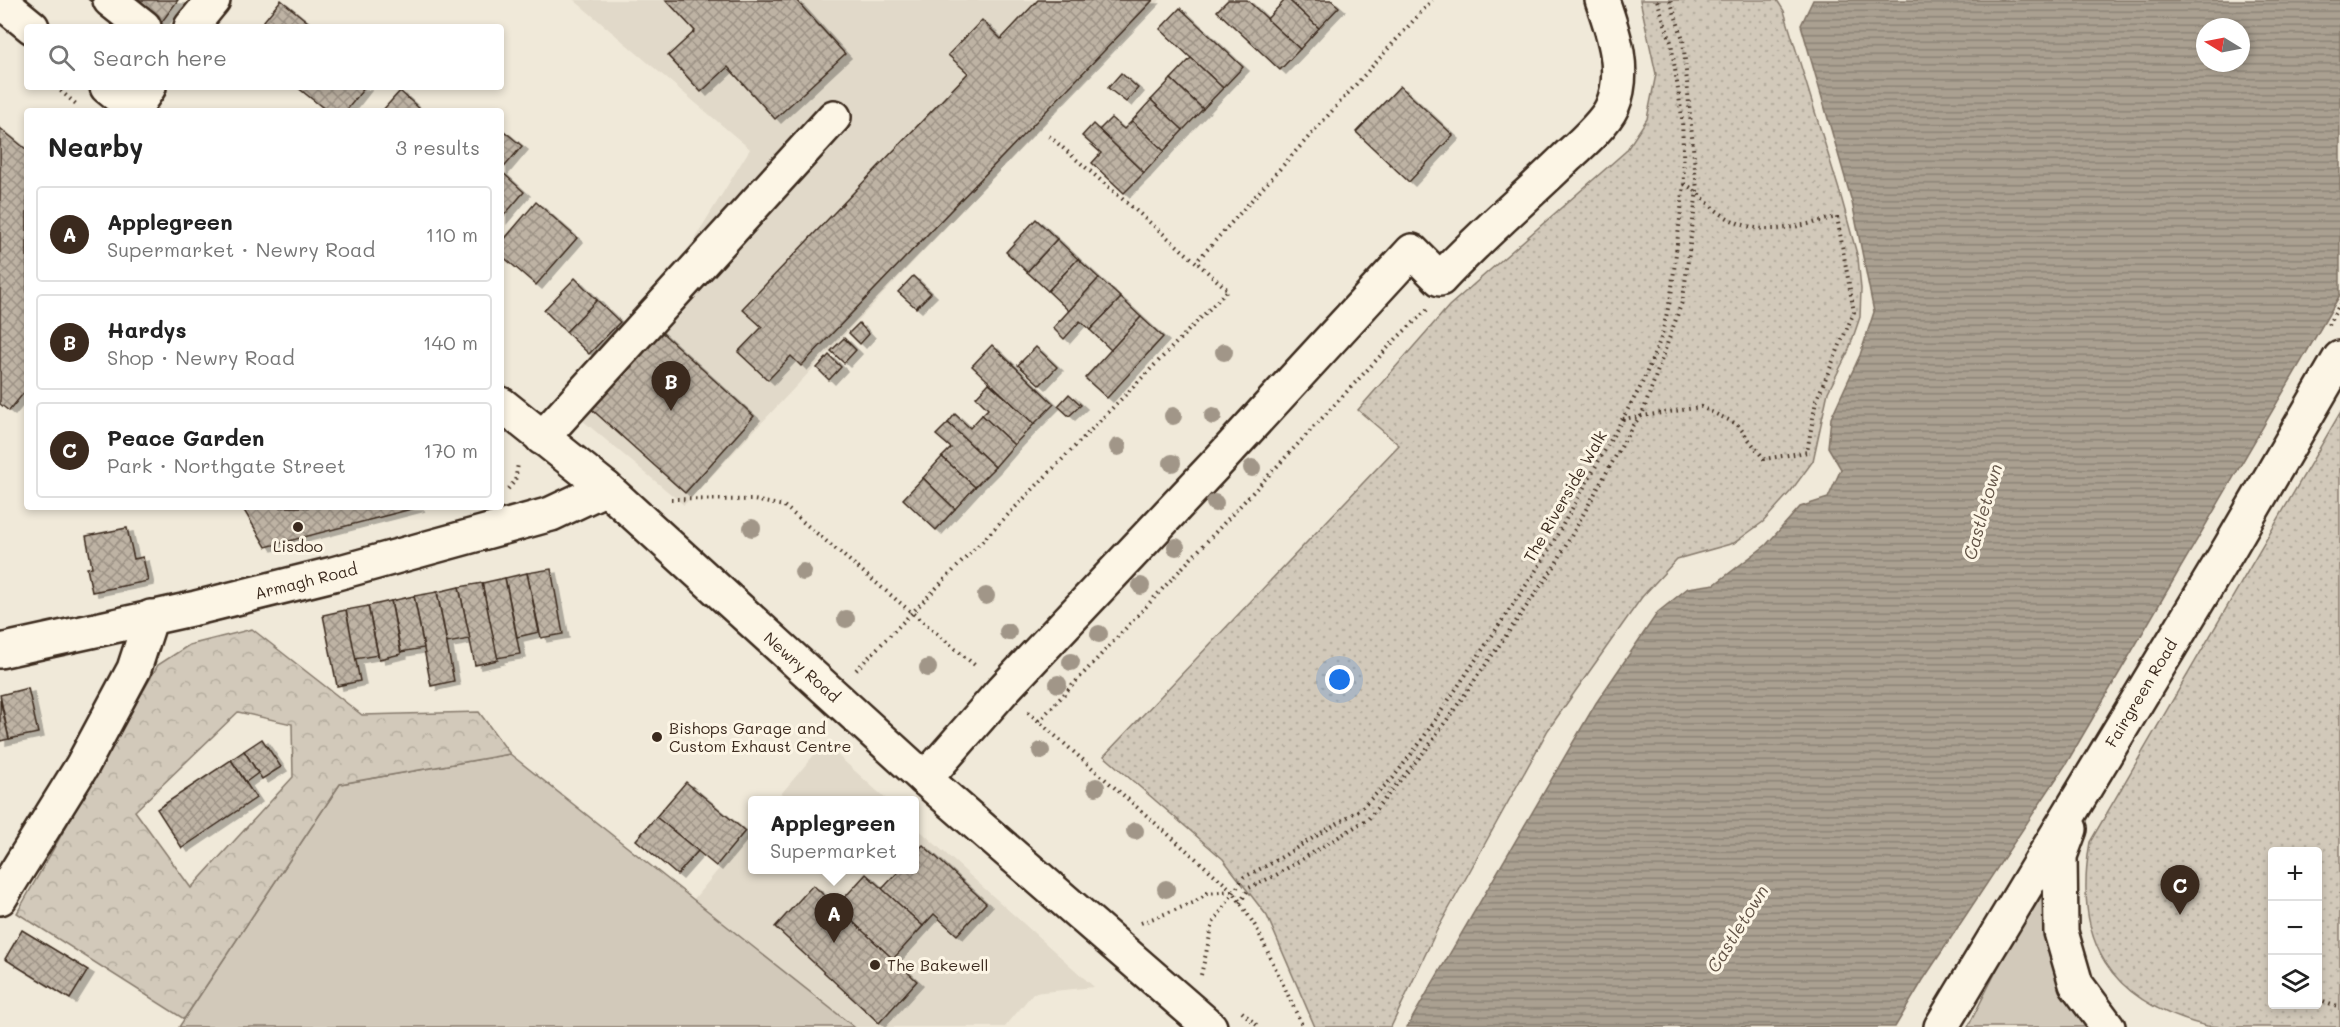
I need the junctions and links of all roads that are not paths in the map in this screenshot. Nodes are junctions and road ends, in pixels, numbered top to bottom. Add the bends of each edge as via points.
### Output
1 (110, 0) edge
2 (213, 0) edge
3 (1602, 0) edge
4 (0, 1) edge
5 (28, 24) edge
6 (140, 24) edge
7 (193, 24) edge
8 (114, 90) edge
9 (140, 102) edge
10 (834, 117) dead end
11 (2340, 358) edge
12 (504, 408) edge
13 (530, 447) junction
14 (606, 488) junction
15 (151, 617) junction
16 (0, 651) edge
17 (925, 779) junction
18 (2084, 787) junction
19 (0, 898) edge
20 (1205, 1023) edge
21 (1941, 1027) edge
22 (2108, 1027) edge

1 - 6 main road
2 - 7 main road
3 - 17 main road via 1616,39 1619,79 1612,109 1440,279 1412,251 1003,690
4 - 5 main road
8 - 9 main road
10 - 13 main road
11 - 18 main road, Fairgreen Road
12 - 13 main road, Newry Road
13 - 14 main road, Newry Road
14 - 15 main road, Armagh Road via 551,514 333,574
14 - 17 main road, Newry Road
15 - 16 main road, Armagh Road
15 - 19 main road via 134,669
17 - 20 main road, Newry Road
18 - 21 main road, Fairgreen Road
18 - 22 main road via 2060,856 2061,932 2076,984

